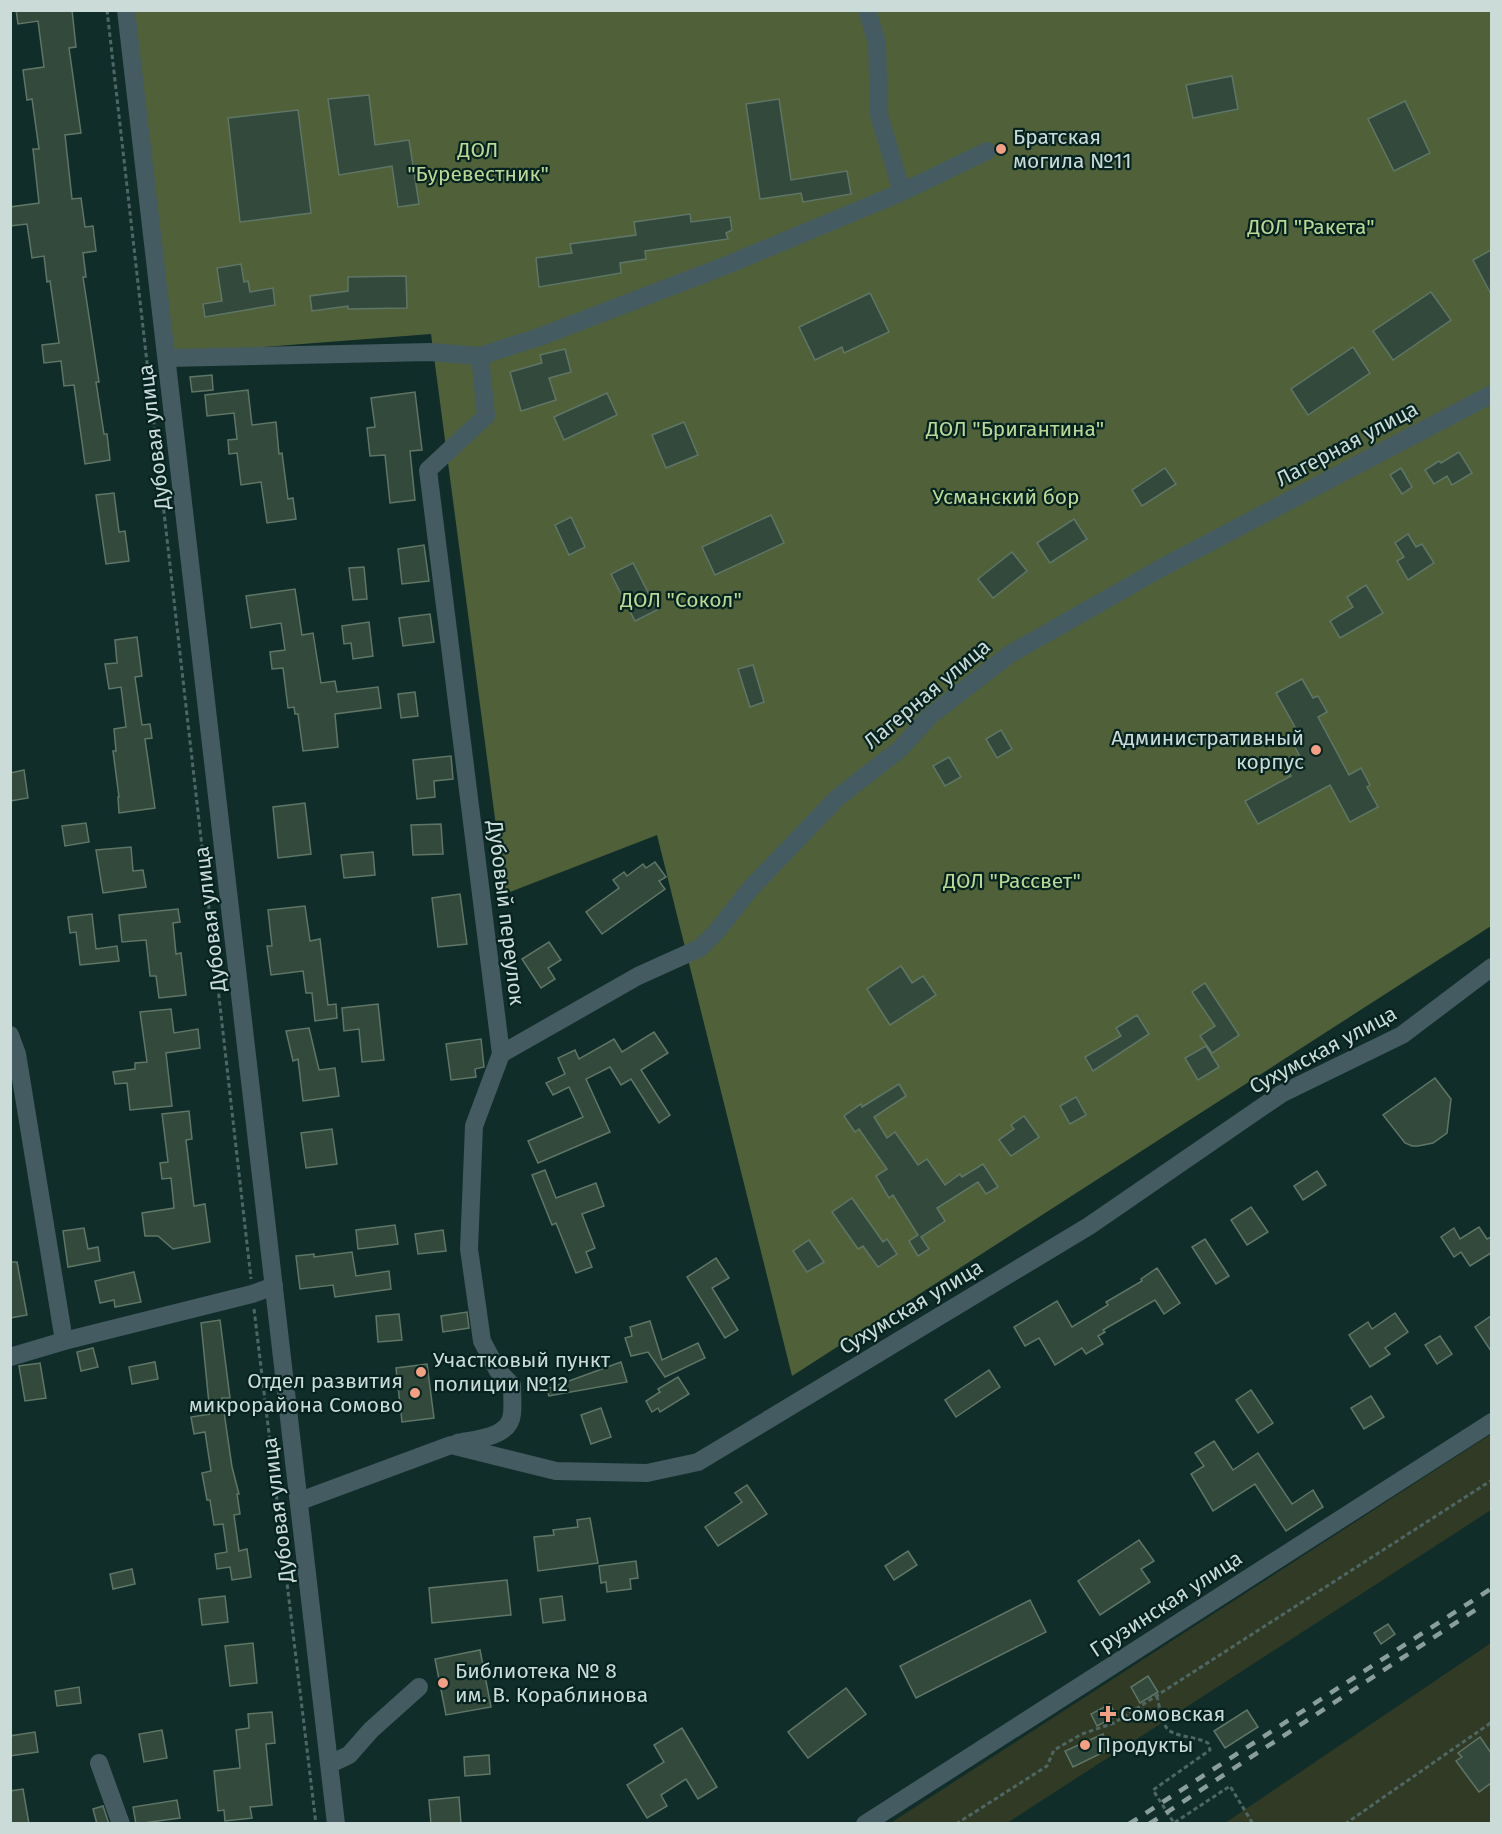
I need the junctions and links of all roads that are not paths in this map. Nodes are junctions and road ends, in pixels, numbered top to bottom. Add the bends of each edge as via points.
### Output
1 (126, 10) edge
2 (867, 10) edge
3 (987, 151) dead end
4 (902, 192) junction
5 (480, 356) junction
6 (167, 358) junction
7 (1491, 394) edge
8 (1491, 967) edge
9 (10, 1035) edge
10 (501, 1054) junction
11 (274, 1286) junction
12 (64, 1341) junction
13 (10, 1357) edge
14 (1491, 1422) edge
15 (451, 1445) junction
16 (300, 1502) junction
17 (419, 1687) dead end
18 (99, 1763) dead end
19 (330, 1764) junction
20 (121, 1824) edge
21 (336, 1824) edge
22 (865, 1824) edge

1 - 6 street, Дубовая улица
2 - 4 street via 877,43 879,115
3 - 4 street
4 - 5 street via 727,266
5 - 6 street via 430,352
5 - 10 street, Дубовый переулок via 486,416 428,470
6 - 11 street, Дубовая улица
7 - 10 street, Лагерная улица via 1163,567 1010,654 930,716 900,749 837,798 700,948 638,976
8 - 15 street, Сухумская улица via 1402,1035 1281,1094 1089,1226 698,1462 647,1473 556,1471
9 - 12 street via 17,1054
10 - 15 street, Дубовый переулок via 474,1126 469,1249 482,1341 498,1371 512,1385 512,1417 506,1428 495,1435
11 - 12 street
11 - 16 street, Дубовая улица
12 - 13 street
14 - 22 street, Грузинская улица
15 - 16 street
16 - 19 street, Дубовая улица
17 - 19 street via 349,1755
18 - 20 street
19 - 21 street, Дубовая улица

